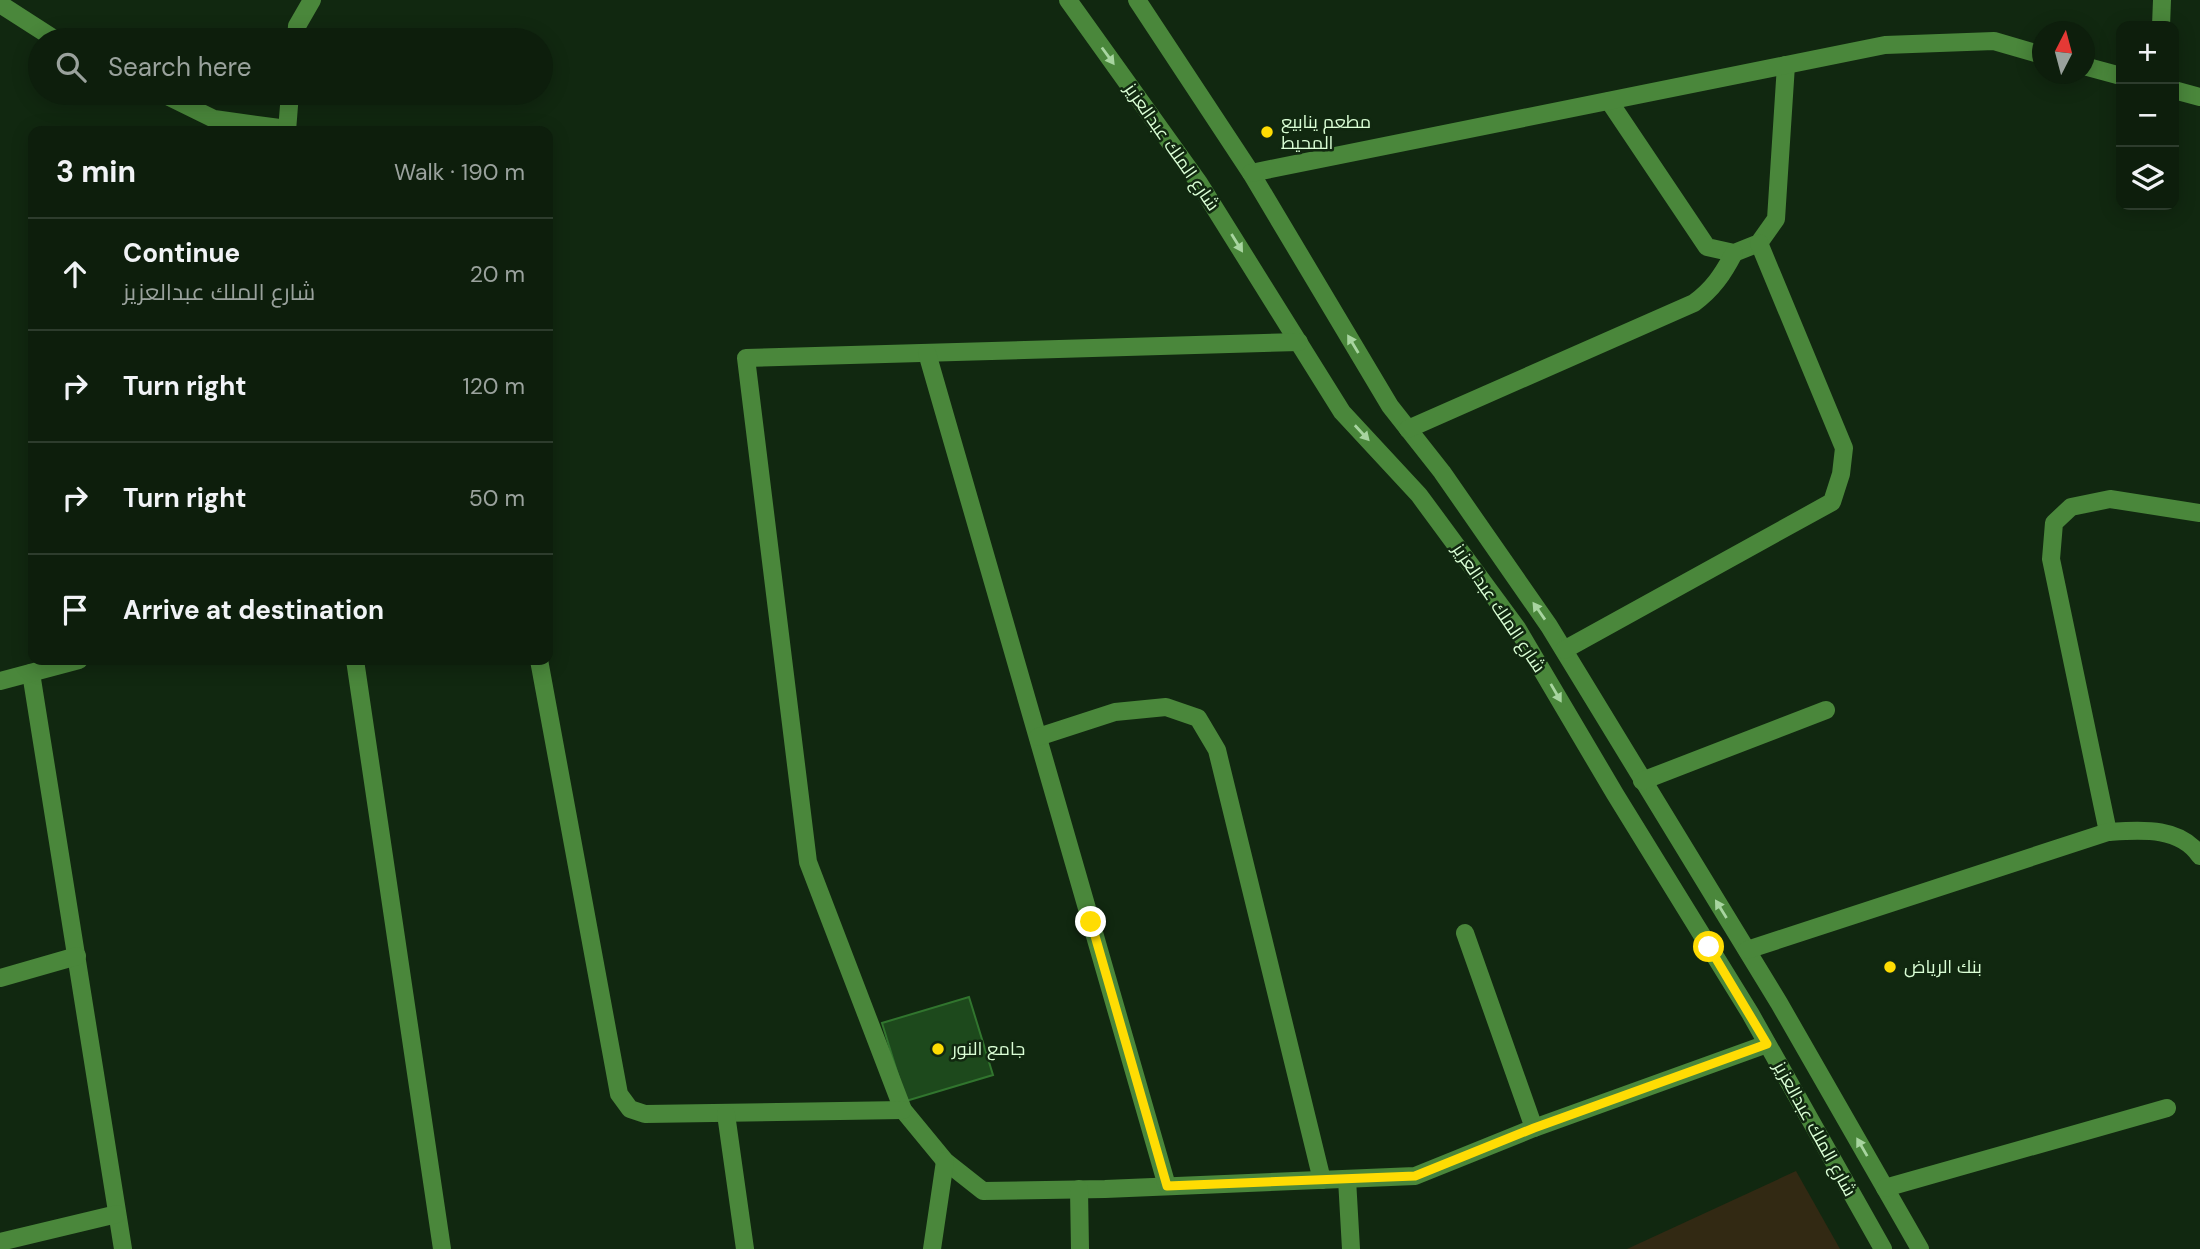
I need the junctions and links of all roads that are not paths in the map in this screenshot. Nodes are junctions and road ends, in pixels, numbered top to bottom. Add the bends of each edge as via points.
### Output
1 (312, 0) edge
2 (1068, 0) edge
3 (1137, 0) edge
4 (2162, 0) edge
5 (0, 4) edge
6 (2161, 21) edge
7 (37, 28) edge
8 (297, 28) edge
9 (2032, 52) edge
10 (1786, 65) junction
11 (2095, 69) edge
12 (2116, 75) edge
13 (2179, 91) edge
14 (2200, 97) edge
15 (1609, 101) junction
16 (185, 105) edge
17 (289, 105) edge
18 (260, 126) edge
19 (287, 126) edge
20 (1251, 173) junction
21 (1759, 243) junction
22 (1734, 253) junction
23 (1299, 342) junction
24 (927, 353) junction
25 (1408, 429) junction
26 (2200, 513) edge
27 (1564, 650) junction
28 (61, 665) edge
29 (356, 665) edge
30 (540, 665) edge
31 (31, 673) junction
32 (0, 681) edge
33 (1826, 710) dead end
34 (1038, 737) junction
35 (1642, 781) junction
36 (2108, 832) junction
37 (2200, 856) edge
38 (1465, 933) dead end
39 (1747, 950) junction
40 (77, 957) junction
41 (0, 978) edge
42 (1767, 1044) junction
43 (2167, 1108) dead end
44 (903, 1110) junction
45 (726, 1114) junction
46 (1534, 1128) junction
47 (945, 1161) junction
48 (1347, 1179) junction
49 (1322, 1180) junction
50 (1167, 1186) junction
51 (1885, 1188) junction
52 (1079, 1189) junction
53 (117, 1214) junction
54 (0, 1242) edge
55 (123, 1249) edge
56 (442, 1249) edge
57 (745, 1249) edge
58 (932, 1249) edge
59 (1080, 1249) edge
60 (1351, 1249) edge
61 (1883, 1249) edge
62 (1920, 1249) edge

1 - 8 street
2 -> 23 street, شارع الملك عبدالعزيز via 1199,183
3 - 20 street, شارع الملك عبدالعزيز
4 - 6 street
5 - 7 street
9 - 10 street via 1994,41 1885,45
10 - 15 street
10 - 21 street via 1776,219
11 - 12 street
13 - 14 street
15 - 20 street
15 - 22 street via 1707,247
16 - 18 street via 214,119
17 - 19 street
25 -> 20 street, شارع الملك عبدالعزيز
21 - 22 street
21 - 27 street via 1844,448 1832,502
22 - 25 street via 1708,293 1694,303
23 - 24 street
23 -> 42 street, شارع الملك عبدالعزيز via 1342,412 1419,495 1517,628
24 - 34 street
24 - 44 street via 746,358 808,862
27 -> 25 street, شارع الملك عبدالعزيز via 1443,472
26 - 36 street via 2110,499 2071,507 2054,523 2052,559
27 - 35 street, شارع الملك عبدالعزيز
28 - 31 street
29 - 56 street
30 - 45 street via 619,1094 629,1109 645,1114
31 - 32 street
31 - 40 street
33 - 35 street
34 - 49 street via 1115,712 1166,707 1198,718 1217,750
34 - 50 street
39 -> 35 street, شارع الملك عبدالعزيز
36 - 37 street via 2151,829 2192,844
36 - 39 street
38 - 46 street
51 -> 39 street, شارع الملك عبدالعزيز
40 - 41 street
40 - 53 street
42 - 46 street
42 - 61 street, شارع الملك عبدالعزيز
43 - 51 street
44 - 45 street
44 - 47 street
45 - 57 street
46 - 48 street via 1415,1176
47 - 52 street via 983,1191
47 - 58 street
48 - 49 street
48 - 60 street
49 - 50 street
50 - 52 street
51 - 62 street, شارع الملك عبدالعزيز
52 - 59 street
53 - 54 street
53 - 55 street

